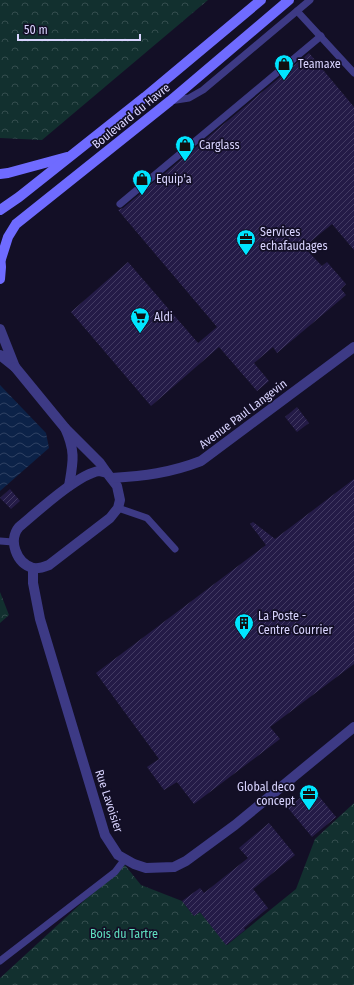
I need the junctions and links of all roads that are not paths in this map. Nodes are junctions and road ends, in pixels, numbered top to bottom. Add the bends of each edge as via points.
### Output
1 (261, 0) edge
2 (289, 0) edge
3 (310, 0) edge
4 (298, 11) junction
5 (321, 36) junction
6 (354, 73) edge
7 (170, 101) junction
8 (72, 155) junction
9 (0, 174) edge
10 (120, 204) dead end
11 (0, 210) edge
12 (0, 257) edge
13 (0, 280) edge
14 (0, 329) edge
15 (354, 347) edge
16 (0, 355) edge
17 (15, 367) junction
18 (66, 428) junction
19 (110, 475) junction
20 (70, 486) junction
21 (118, 508) junction
22 (0, 541) edge
23 (13, 542) junction
24 (175, 550) dead end
25 (33, 568) junction
26 (354, 727) edge
27 (124, 860) junction
28 (0, 961) edge

1 - 8 main road, Boulevard du Havre
2 - 7 main road, Boulevard du Havre
3 - 4 lane
4 - 5 lane
4 - 7 lane via 203,90 189,98
5 - 6 lane
5 - 10 lane
7 - 12 main road, Boulevard du Havre via 16,224
8 - 9 main road
8 - 11 main road, Boulevard du Havre
12 - 13 main road, Boulevard du Havre
14 - 17 street
15 - 19 street, Avenue Paul Langevin via 201,461 159,474
16 - 17 street
17 - 18 street
18 - 19 street
18 - 20 street via 73,454
19 - 20 street, Avenue Paul Langevin via 99,471 93,472
19 - 21 street via 119,493
20 - 23 street, Avenue Paul Langevin via 19,527
21 - 24 lane via 148,518
21 - 25 street via 110,518 49,565
22 - 23 lane
23 - 25 street via 16,553 23,562
25 - 27 street, Rue Lavoisier via 33,583 40,619 105,835
26 - 27 street via 235,825 186,861 174,867 146,868
27 - 28 lane via 115,872

